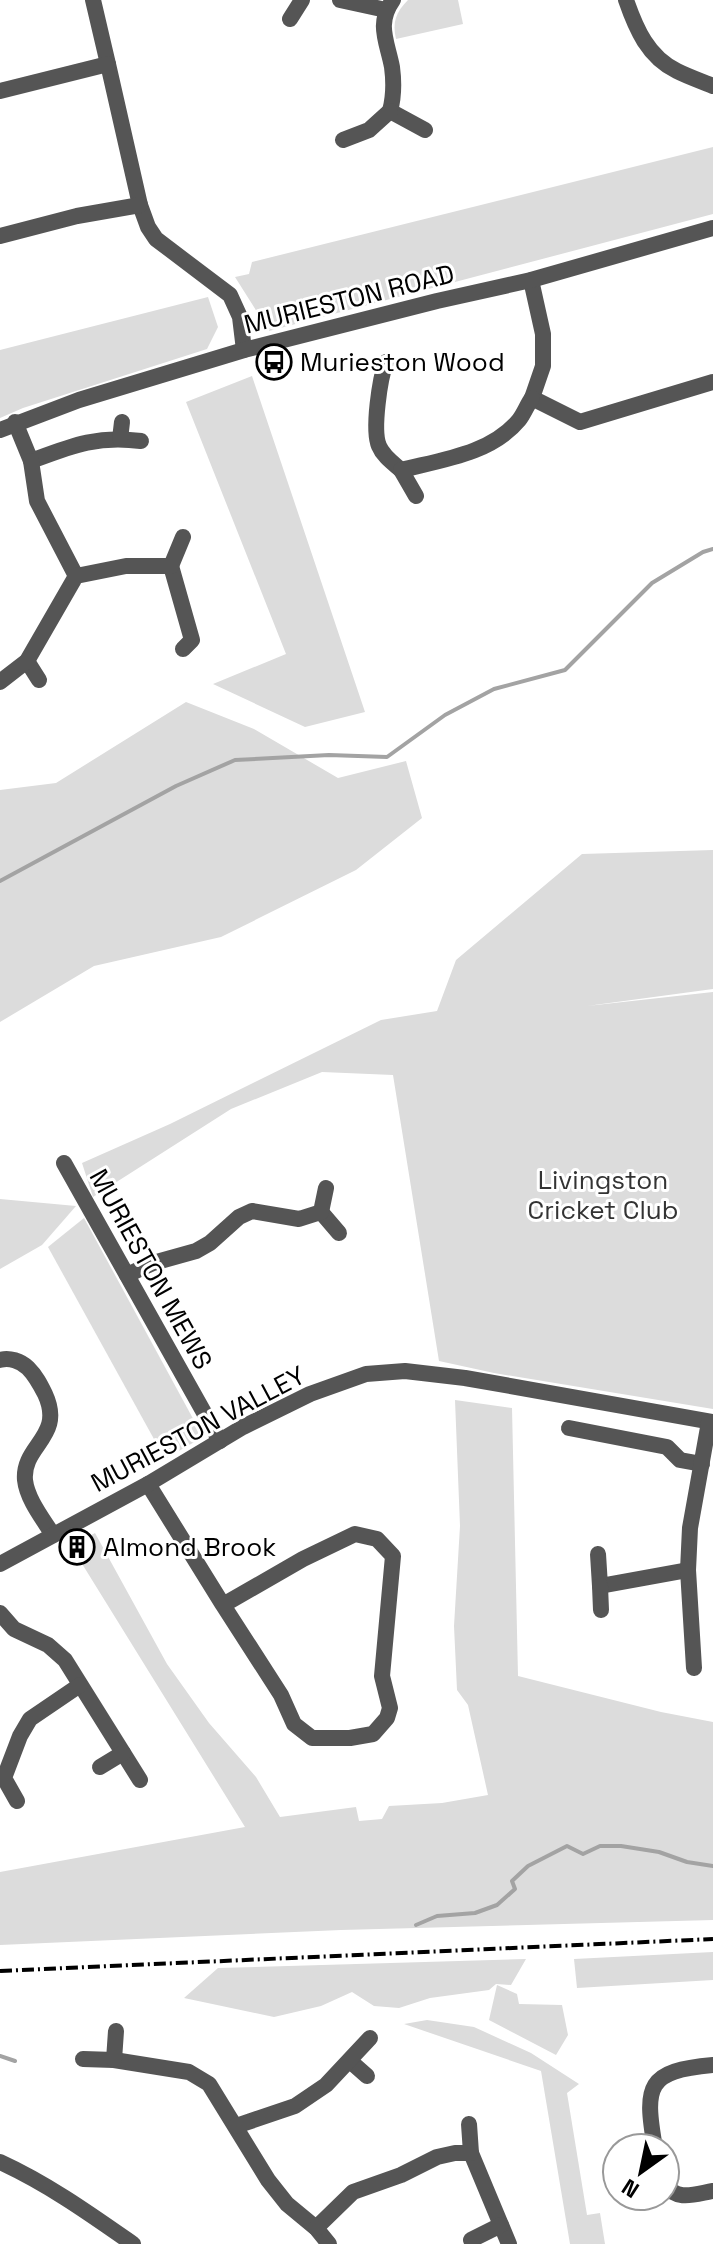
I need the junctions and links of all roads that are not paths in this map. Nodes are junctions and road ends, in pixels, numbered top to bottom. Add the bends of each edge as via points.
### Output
1 (93, 0) edge
2 (302, 0) edge
3 (340, 0) edge
4 (626, 0) edge
5 (390, 5) edge
6 (290, 19) dead end
7 (108, 64) junction
8 (713, 86) edge
9 (0, 91) edge
10 (390, 111) junction
11 (425, 130) dead end
12 (343, 140) dead end
13 (140, 205) junction
14 (713, 228) edge
15 (0, 236) edge
16 (531, 280) junction
17 (244, 350) junction
18 (377, 371) dead end
19 (713, 382) edge
20 (532, 398) junction
21 (8, 426) edge
22 (141, 441) dead end
23 (31, 461) junction
24 (401, 470) junction
25 (416, 496) dead end
26 (183, 537) dead end
27 (171, 566) junction
28 (76, 576) junction
29 (192, 642) dead end
30 (27, 661) junction
31 (39, 680) dead end
32 (0, 682) edge
33 (64, 1163) dead end
34 (326, 1188) dead end
35 (321, 1212) junction
36 (339, 1233) dead end
37 (127, 1275) junction
38 (0, 1360) edge
39 (711, 1422) edge
40 (569, 1428) dead end
41 (220, 1441) junction
42 (702, 1464) junction
43 (148, 1484) junction
44 (53, 1535) junction
45 (598, 1554) dead end
46 (0, 1564) edge
47 (688, 1570) junction
48 (600, 1586) junction
49 (223, 1605) junction
50 (601, 1610) dead end
51 (0, 1613) edge
52 (694, 1668) dead end
53 (80, 1685) junction
54 (123, 1753) junction
55 (100, 1767) dead end
56 (2, 1778) edge
57 (140, 1780) dead end
58 (17, 1801) dead end
59 (116, 2031) dead end
60 (370, 2038) dead end
61 (83, 2059) dead end
62 (114, 2060) junction
63 (350, 2061) junction
64 (713, 2065) edge
65 (367, 2076) dead end
66 (469, 2124) dead end
67 (236, 2126) junction
68 (653, 2132) edge
69 (471, 2153) junction
70 (0, 2162) edge
71 (713, 2191) edge
72 (681, 2197) edge
73 (501, 2225) junction
74 (316, 2228) junction
75 (471, 2240) dead end
76 (133, 2244) edge
77 (329, 2244) edge
78 (509, 2244) edge

1 - 7 street
2 - 6 street
3 - 5 street
4 - 8 street via 640,36 661,62
5 - 10 street via 383,19 392,69
7 - 9 street
7 - 13 street
10 - 11 street
10 - 12 street via 369,130
13 - 15 street
13 - 17 street via 156,239 230,295 240,317
14 - 16 street, MURIESTON ROAD
16 - 17 street, MURIESTON ROAD
16 - 20 street via 543,334 543,366
17 - 21 street, MURIESTON ROAD
18 - 24 street via 378,445
19 - 20 street via 580,422
20 - 24 street via 501,438 466,454
21 - 23 street
22 - 23 street via 121,430
23 - 28 street via 37,501
24 - 25 street
26 - 27 street
27 - 28 street via 126,566
27 - 29 street
28 - 30 street
30 - 31 street
30 - 32 street
33 - 37 street, MURIESTON MEWS
34 - 35 street
35 - 36 street
35 - 37 street via 299,1219 252,1211 196,1251
37 - 41 street, MURIESTON MEWS
38 - 44 street via 24,1364 37,1377 51,1408 50,1425 25,1477
39 - 41 street, MURIESTON VALLEY via 405,1371 344,1380
39 - 42 street
40 - 42 street via 667,1447 680,1460
41 - 43 street, MURIESTON VALLEY
42 - 47 street
43 - 44 street, MURIESTON VALLEY
43 - 49 street
44 - 46 street, MURIESTON VALLEY
45 - 48 street
47 - 48 street
47 - 52 street
48 - 50 street
49 - 49 street via 355,1534 377,1539 393,1556 382,1676 390,1708 387,1718 373,1734 312,1738 294,1724
51 - 53 street via 14,1629 65,1660
53 - 54 street
53 - 56 street via 30,1719
54 - 55 street
54 - 57 street
56 - 58 street
59 - 62 street
60 - 63 street
61 - 62 street
62 - 67 street via 189,2072 209,2084
63 - 65 street
63 - 67 street via 295,2106
64 - 68 street via 666,2073 655,2084 649,2101
66 - 69 street
67 - 74 street via 268,2180
69 - 73 street
69 - 74 street via 437,2157 353,2192
70 - 76 street
71 - 72 street
73 - 75 street
73 - 78 street
74 - 77 street

